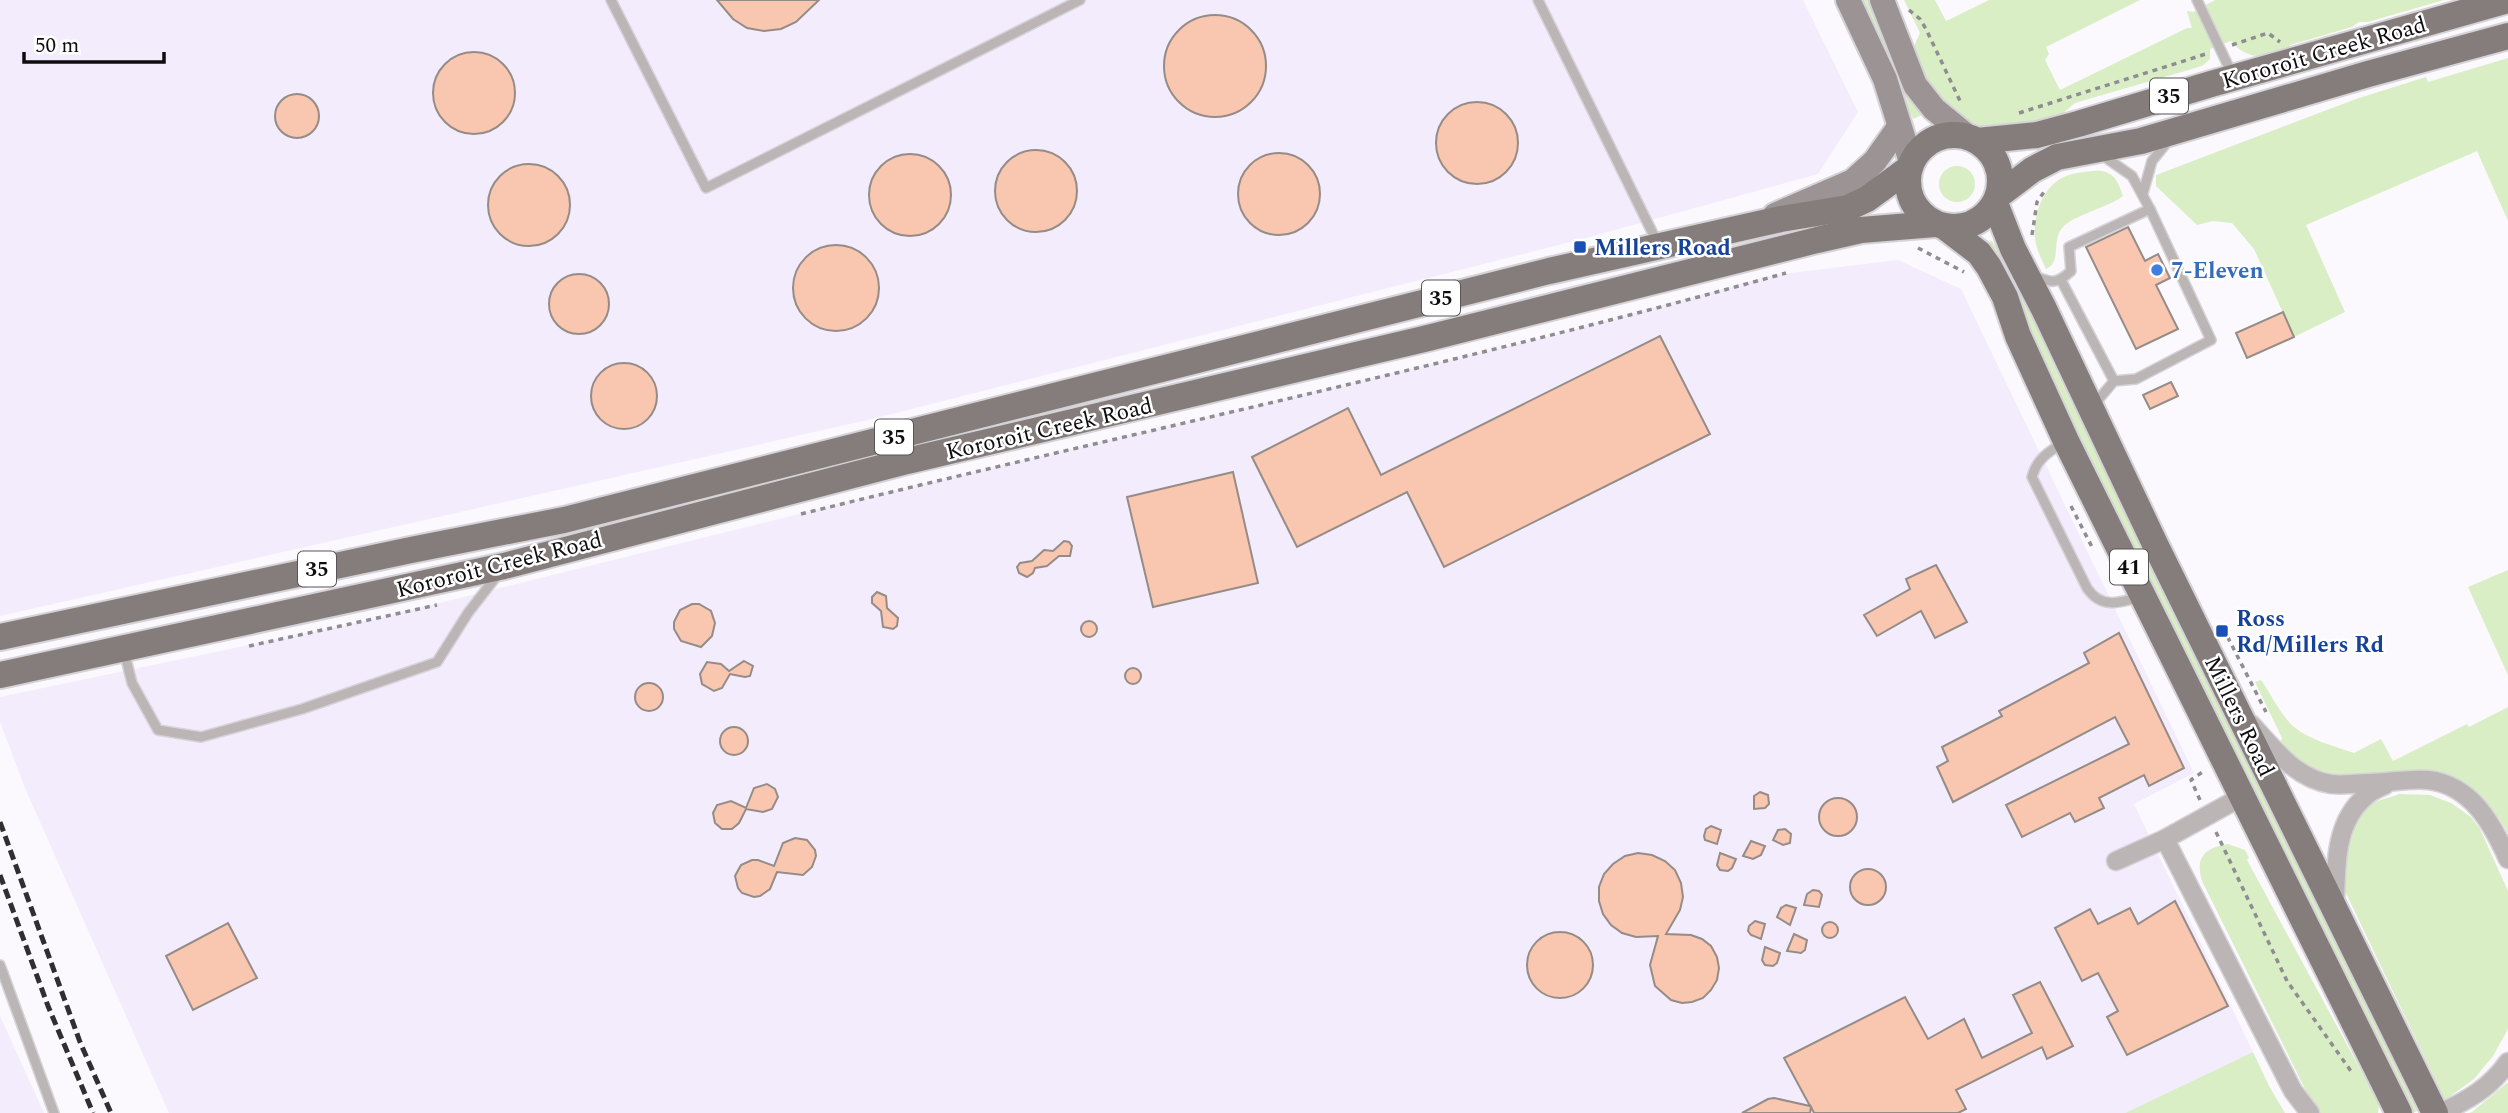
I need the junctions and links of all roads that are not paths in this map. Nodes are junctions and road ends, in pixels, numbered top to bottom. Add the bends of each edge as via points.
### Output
1 (611, 0) edge
2 (1080, 0) edge
3 (1538, 0) edge
4 (1848, 0) edge
5 (1882, 0) edge
6 (2197, 0) edge
7 (2508, 0) edge
8 (2508, 36) edge
9 (2234, 77) junction
10 (1899, 127) junction
11 (2178, 130) junction
12 (1972, 138) junction
13 (2094, 151) junction
14 (1910, 166) junction
15 (2143, 193) junction
16 (1997, 199) junction
17 (2150, 209) junction
18 (1940, 226) junction
19 (1747, 227) junction
20 (1659, 245) junction
21 (2025, 271) junction
22 (1688, 272) junction
23 (2062, 280) junction
24 (1224, 353) junction
25 (2113, 381) junction
26 (1231, 385) junction
27 (2090, 410) junction
28 (2066, 441) junction
29 (504, 566) junction
30 (2143, 597) junction
31 (115, 612) junction
32 (70, 621) junction
33 (0, 637) edge
34 (123, 648) junction
35 (79, 657) junction
36 (0, 675) edge
37 (2236, 707) junction
38 (2388, 783) junction
39 (2243, 796) junction
40 (2165, 839) junction
41 (2508, 859) edge
42 (2116, 861) dead end
43 (2335, 910) junction
44 (0, 965) edge
45 (2508, 1062) edge
46 (2397, 1109) edge
47 (54, 1113) edge
48 (2310, 1113) edge
49 (2435, 1113) edge
50 (2440, 1113) edge

1 - 2 lane via 706,188
3 - 20 lane
4 - 10 main road via 1885,79
5 - 12 main road via 1915,85 1934,109
6 - 9 lane
7 - 9 main road, Kororoit Creek Road / 35
8 - 11 main road, Kororoit Creek Road / 35
9 - 12 main road, Kororoit Creek Road / 35 via 2037,135
10 - 14 main road
10 - 19 main road via 1875,161 1853,181
11 - 13 main road, Kororoit Creek Road / 35
11 - 15 lane via 2152,162
12 - 14 main road, 35 via 1941,136 1919,150
12 - 16 main road via 1990,152 1998,166
13 - 15 lane via 2122,167
13 - 16 main road, Kororoit Creek Road / 35 via 2043,163
14 - 18 main road via 1907,186 1912,202
14 - 19 main road, Kororoit Creek Road / 35 via 1848,208
15 - 17 lane
16 - 18 main road, 35 via 1974,223
16 - 21 main road, Millers Road / 41
17 - 23 lane via 2069,247 2071,271
17 - 25 lane via 2211,340 2136,379
18 - 22 main road, Kororoit Creek Road / 35 via 1861,230
18 - 28 main road, Millers Road / 41 via 1979,253 1989,267
19 - 20 main road, Kororoit Creek Road / 35
20 - 22 main road
20 - 24 main road, Kororoit Creek Road / 35
21 - 23 lane via 2050,282
21 - 27 main road, Millers Road / 41
22 - 26 main road, Kororoit Creek Road / 35
23 - 25 lane
24 - 26 main road
24 - 31 main road, Kororoit Creek Road / 35 via 564,520
25 - 27 lane
26 - 29 main road, Kororoit Creek Road / 35 via 895,464
27 - 37 main road, Millers Road / 41
28 - 30 main road, Millers Road / 41
28 - 30 lane via 2042,457 2032,477 2087,589 2102,603
29 - 34 main road, Kororoit Creek Road / 35
29 - 34 lane via 437,662 302,709 201,737 158,730 132,683
30 - 39 main road, Millers Road / 41
31 - 32 main road, Kororoit Creek Road / 35
31 - 34 main road
32 - 33 main road, Kororoit Creek Road / 35
32 - 35 main road
34 - 35 main road, Kororoit Creek Road / 35
35 - 36 main road, Kororoit Creek Road / 35
37 - 38 street via 2281,757 2303,773 2331,784
37 - 43 main road, Millers Road / 41
38 - 41 street via 2427,779 2454,786 2494,827
38 - 43 street via 2366,796 2344,827 2336,864
39 - 40 street
39 - 46 main road, Millers Road / 41
40 - 42 street
40 - 48 street via 2293,1091
43 - 49 main road, Millers Road / 41
44 - 47 lane
45 - 50 street via 2498,1078 2467,1101

